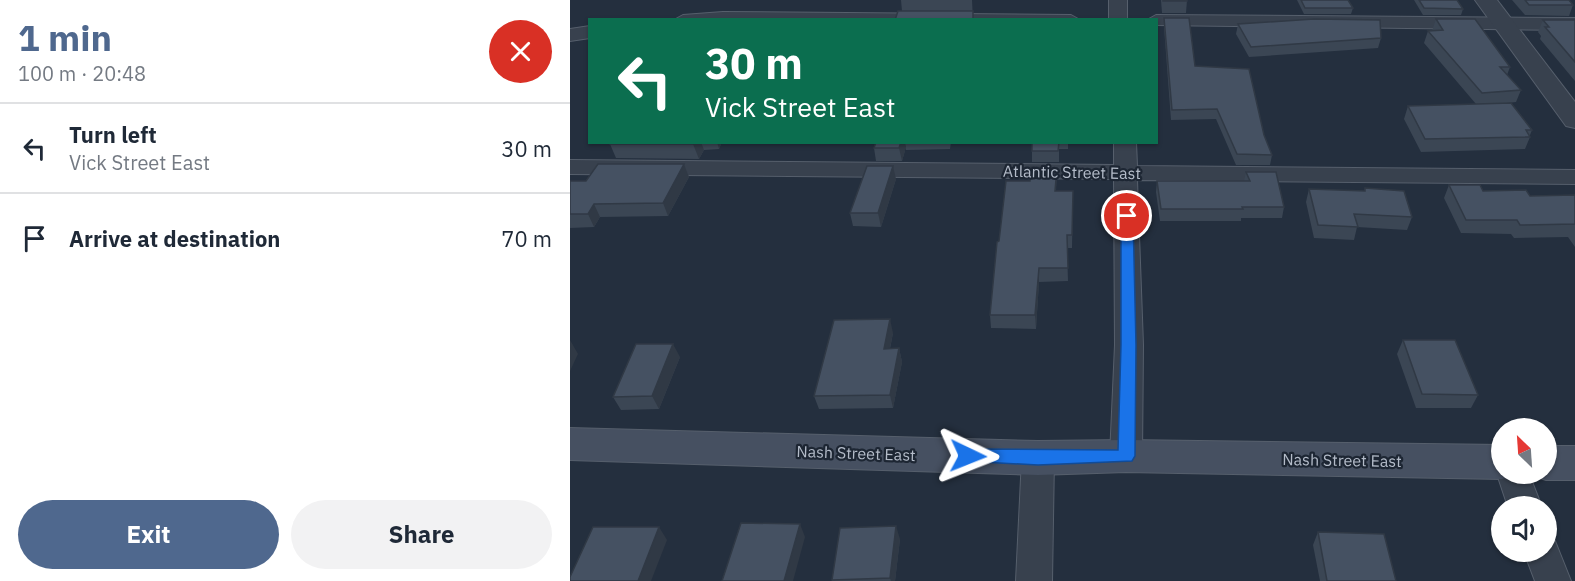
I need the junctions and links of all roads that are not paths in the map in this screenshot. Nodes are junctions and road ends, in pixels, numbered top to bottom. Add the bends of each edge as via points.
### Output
1 (1118, 0) edge
2 (1486, 0) edge
3 (717, 18) edge
4 (846, 18) edge
5 (1118, 18) edge
6 (1158, 20) edge
7 (1504, 24) junction
8 (1575, 24) edge
9 (588, 32) edge
10 (570, 35) edge
11 (1575, 120) edge
12 (1125, 144) edge
13 (570, 167) edge
14 (1126, 173) junction
15 (1575, 177) edge
16 (570, 444) edge
17 (1126, 456) junction
18 (1038, 458) junction
19 (1491, 462) edge
20 (1557, 463) edge
21 (1575, 463) edge
22 (1546, 562) edge
23 (1034, 581) edge
24 (1553, 581) edge

1 - 5 street
2 - 7 street
3 - 4 street
6 - 7 street
7 - 8 street
7 - 11 street
9 - 10 street
12 - 14 street
13 - 14 street, Atlantic Street East
14 - 15 street, Atlantic Street East
14 - 17 street
16 - 18 main road, Nash Street East
17 - 18 main road, Nash Street East
17 - 19 main road, Nash Street East
18 - 23 street
20 - 21 main road
22 - 24 street

